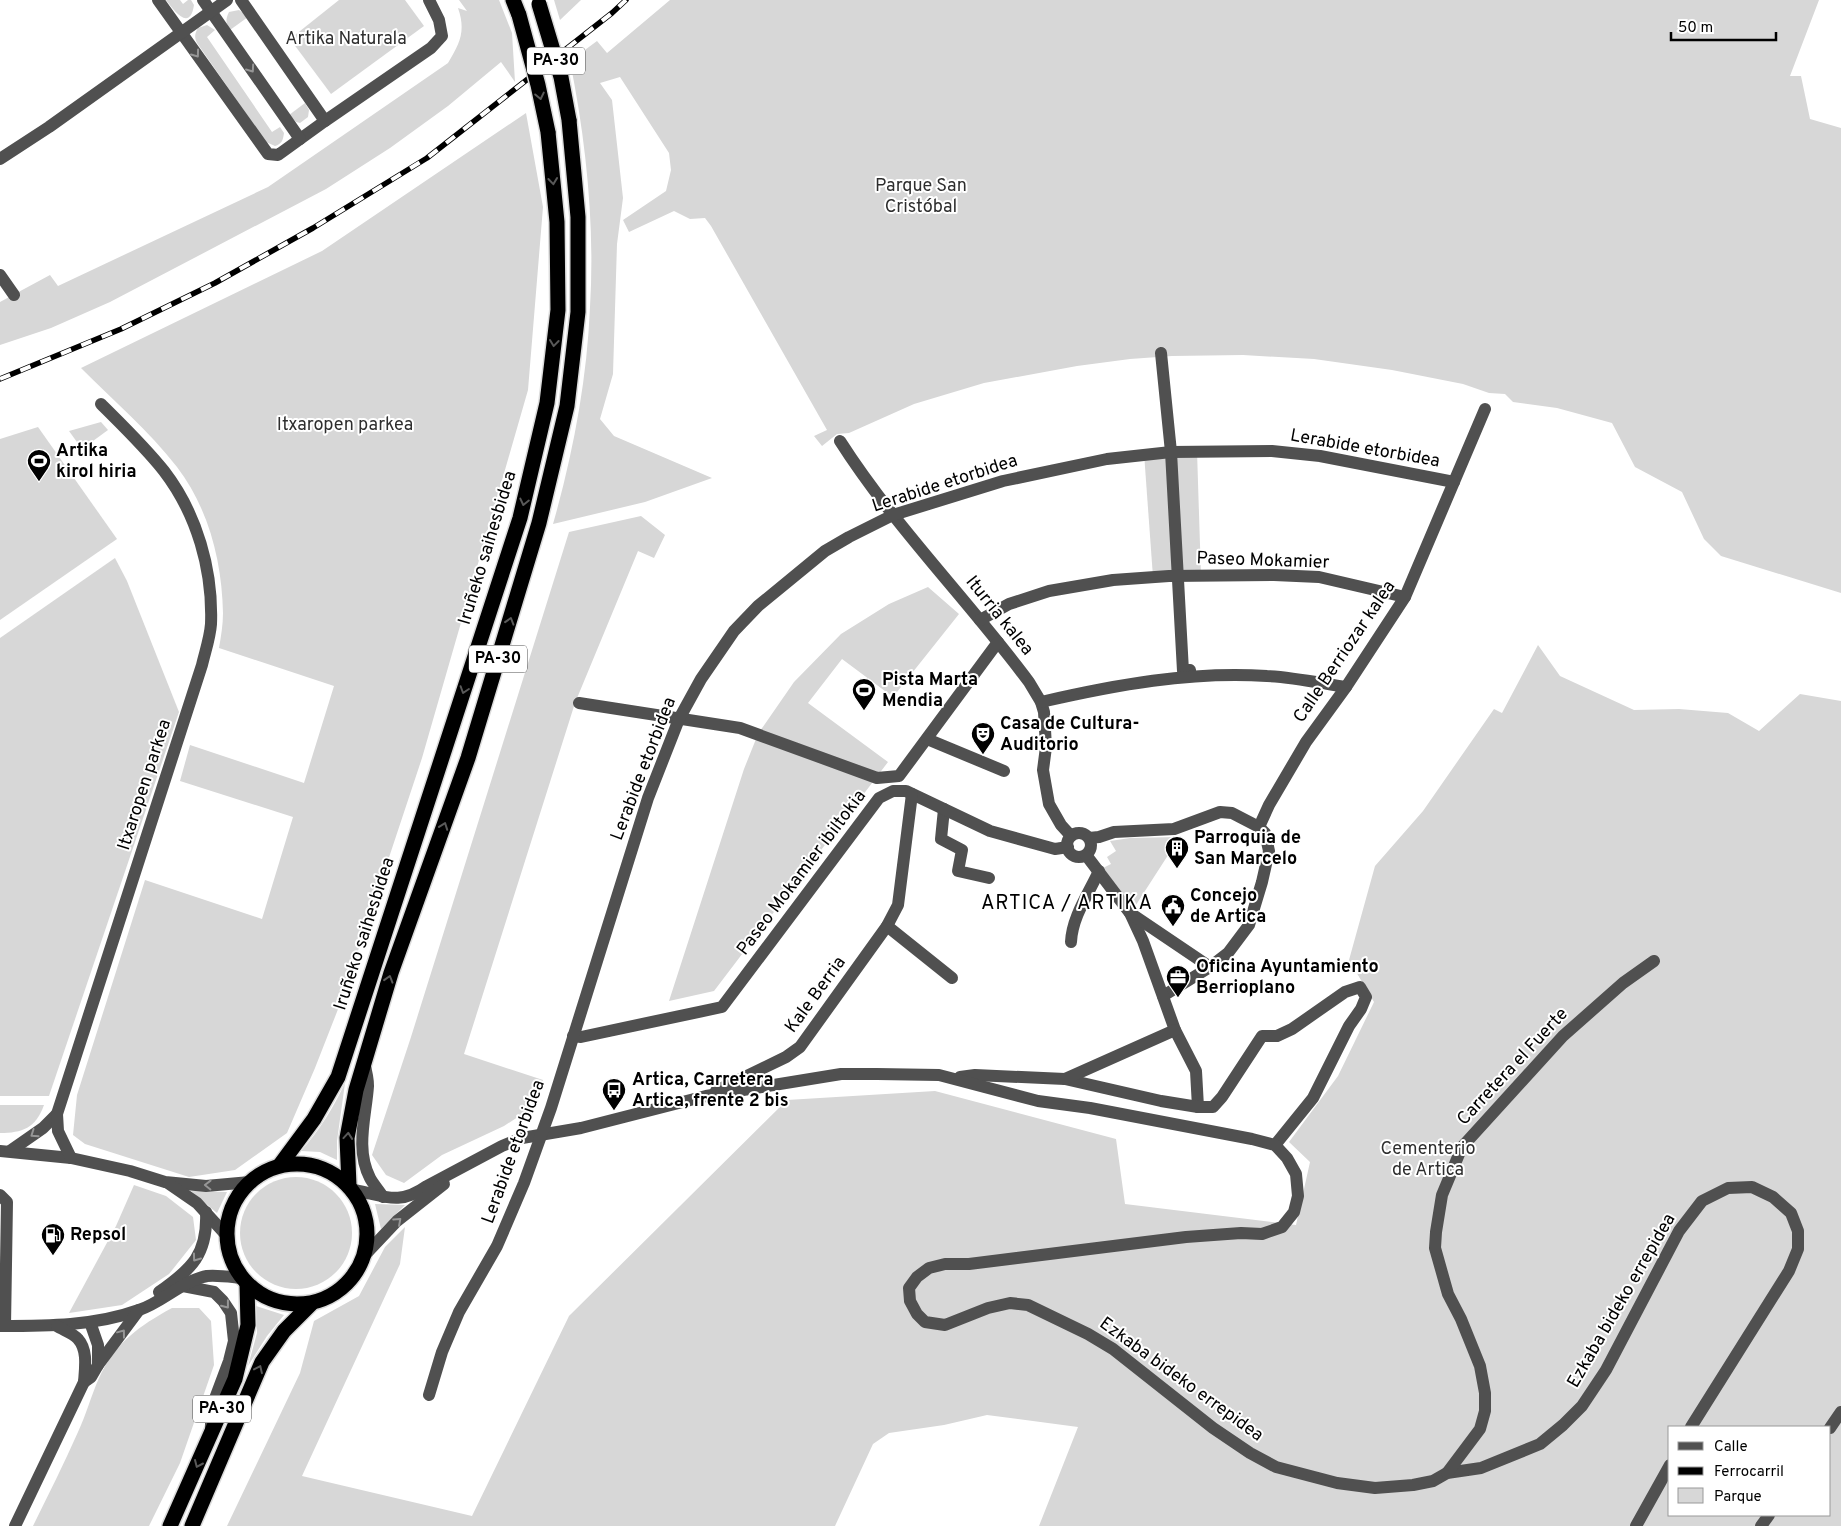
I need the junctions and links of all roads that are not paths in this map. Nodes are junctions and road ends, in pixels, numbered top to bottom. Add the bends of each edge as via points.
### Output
1 (158, 0) edge
2 (202, 0) edge
3 (227, 0) edge
4 (241, 0) edge
5 (429, 0) edge
6 (513, 0) edge
7 (539, 2) edge
8 (211, 12) junction
9 (181, 33) junction
10 (324, 121) junction
11 (300, 140) junction
12 (0, 159) edge
13 (0, 275) edge
14 (14, 295) dead end
15 (1161, 353) dead end
16 (101, 404) dead end
17 (1485, 409) dead end
18 (840, 441) dead end
19 (1170, 452) junction
20 (1454, 482) junction
21 (893, 515) junction
22 (1178, 576) junction
23 (1405, 597) junction
24 (980, 620) junction
25 (998, 642) junction
26 (1190, 676) junction
27 (1346, 687) junction
28 (1041, 702) junction
29 (579, 703) dead end
30 (679, 719) junction
31 (927, 739) junction
32 (1004, 771) dead end
33 (912, 794) junction
34 (944, 809) junction
35 (1259, 827) junction
36 (1089, 838) junction
37 (1069, 842) junction
38 (1086, 854) junction
39 (1099, 871) junction
40 (989, 878) dead end
41 (1130, 913) junction
42 (887, 926) junction
43 (1071, 942) dead end
44 (1654, 961) dead end
45 (1210, 967) junction
46 (952, 978) dead end
47 (1163, 996) junction
48 (1175, 1030) junction
49 (573, 1036) junction
50 (364, 1062) junction
51 (952, 1078) junction
52 (1064, 1079) junction
53 (706, 1096) junction
54 (1198, 1107) junction
55 (56, 1114) junction
56 (540, 1136) junction
57 (1275, 1145) junction
58 (5, 1151) edge
59 (72, 1158) junction
60 (280, 1165) junction
61 (467, 1166) junction
62 (166, 1182) junction
63 (250, 1182) junction
64 (352, 1187) junction
65 (0, 1195) edge
66 (383, 1197) junction
67 (206, 1212) junction
68 (227, 1236) junction
69 (364, 1256) junction
70 (244, 1281) junction
71 (183, 1286) junction
72 (311, 1304) junction
73 (140, 1310) junction
74 (110, 1318) junction
75 (90, 1322) junction
76 (2, 1326) edge
77 (57, 1326) junction
78 (98, 1365) junction
79 (84, 1382) junction
80 (429, 1394) dead end
81 (1841, 1412) edge
82 (1692, 1426) edge
83 (1831, 1427) edge
84 (210, 1435) junction
85 (1668, 1469) edge
86 (1447, 1473) junction
87 (15, 1526) edge
88 (170, 1526) edge
89 (192, 1526) edge
90 (1636, 1526) edge

1 - 9 street
2 - 8 street
3 - 8 street
4 - 10 street
5 - 10 street via 439,20 442,36 431,48
6 -> 60 highway, Iruñeko saihesbidea / PA-30, bridge via 548,132 557,222 558,310 547,403 520,518 338,1077 314,1119
50 -> 7 highway, Iruñeko saihesbidea / PA-30, bridge via 391,972 468,758 539,524 567,406 578,312 578,218 569,120 561,77
8 - 9 street
8 -> 11 street
9 -> 11 street via 268,154 278,155
9 - 12 street
10 - 11 street
13 - 14 street
15 - 19 street, Paseo Mokamier
16 - 55 street, Itxaropen parkea via 163,470 194,522 210,585 211,626 202,665
17 - 20 street, Calle Berriozar kalea
18 - 21 street, Iturria kalea
19 - 20 street, Lerabide etorbidea via 1272,451 1320,456
19 - 21 street, Lerabide etorbidea via 1107,459 1003,481
19 - 22 street, Paseo Mokamier
20 - 23 street, Calle Berriozar kalea
21 - 24 street, Iturria kalea
21 - 30 street, Lerabide etorbidea via 826,551 758,606 734,631 701,679
22 - 23 street, Paseo Mokamier via 1319,577
22 - 24 street, Paseo Mokamier via 1114,580 1049,591 1010,604
22 - 26 street, Paseo Mokamier via 1183,671 1190,670
23 - 27 street, Calle Berriozar kalea
24 - 25 street, Iturria kalea
25 - 28 street, Iturria kalea
25 - 31 street, Paseo Mokamier ibiltokia
26 - 27 street via 1267,676
26 - 28 street via 1108,687
27 - 35 street, Calle Berriozar kalea via 1306,742
28 - 37 street, Iturria kalea via 1046,790 1049,804
29 - 30 street, Paseo Mokamier ibiltokia
30 - 31 street, Paseo Mokamier ibiltokia via 740,728 877,778 899,776
30 - 49 street, Lerabide etorbidea via 648,798
31 - 32 street
33 - 34 street, Paseo Mokamier ibiltokia
33 - 42 street, Kale Berria via 898,905
33 - 49 street, Paseo Mokamier ibiltokia via 893,791 879,798 722,1007 581,1037
34 - 37 street, Paseo Mokamier ibiltokia via 990,831 1055,848
34 - 40 street via 941,839 962,850 958,871
35 - 36 street via 1232,813 1220,812 1174,829 1114,832
35 - 45 street via 1265,833 1269,851 1249,925 1228,953
36 - 37 street via 1080,833
36 - 38 street via 1091,846
37 - 38 street via 1070,853 1074,856
38 - 39 street
39 - 41 street
39 - 43 street via 1076,920
41 - 45 street
41 - 47 street
42 - 46 street
42 - 53 street, Kale Berria via 800,1047
44 - 86 street, Carretera el Fuerte via 1623,983 1563,1036 1462,1148 1442,1195 1435,1248 1448,1294 1480,1366 1485,1393 1480,1429
45 - 47 street
47 - 48 street
48 - 52 street
48 - 54 street via 1196,1071
49 - 56 street, Lerabide etorbidea
64 -> 50 highway, Iruñeko saihesbidea / PA-30 via 347,1138
50 - 66 street, Iruñeko saihesbidea via 368,1084 362,1145 364,1162
51 - 52 street via 975,1075
51 - 53 street via 920,1074 841,1074
51 - 57 street via 1038,1100
52 - 54 street
53 - 56 street
54 - 57 street via 1213,1107 1262,1036 1278,1036 1345,992 1360,987 1366,997 1361,1009 1313,1098
55 -> 58 street via 43,1128
55 - 59 street via 58,1131
56 - 61 street via 522,1138 502,1146
56 - 80 street, Lerabide etorbidea via 497,1246 459,1312
57 - 86 street, Ezkaba bideko errepidea via 1296,1174 1298,1196 1294,1212 1282,1227 1262,1234 1186,1237 969,1264 945,1264 929,1268 916,1277 909,1288 910,1301 925,1322 945,1325 1010,1303 1028,1305 1046,1313 1113,1349 1214,1428 1276,1467 1328,1481 1375,1488 1419,1484
58 - 59 street
59 - 62 street via 130,1170
60 - 63 highway, PA-30
60 - 64 highway, PA-30 via 305,1163 329,1169
61 - 66 street via 411,1196
69 -> 61 street via 397,1221
63 -> 62 street via 206,1186
62 - 67 street
63 - 68 highway, PA-30 via 237,1198 229,1216
64 - 66 street
64 - 69 highway, PA-30 via 368,1223
65 - 76 street via 7,1202
67 - 68 street
67 -> 74 street via 205,1240 199,1256 178,1279
68 - 70 highway, PA-30 via 231,1259
69 - 72 highway, PA-30 via 356,1273 343,1287 330,1297
70 - 71 street via 208,1276
70 - 72 highway, PA-30 via 267,1298 289,1304
70 - 84 highway, PA-30 via 248,1325 235,1379
71 - 73 street
71 -> 84 street via 214,1292 232,1313 234,1341 230,1362 212,1410
89 -> 72 highway, PA-30 via 262,1362 284,1331
73 - 74 street
78 -> 73 street
74 - 75 street
75 - 77 street
75 - 78 street via 98,1345
76 - 77 street
77 - 79 street via 78,1339 86,1366
78 - 79 street
79 - 87 street
81 - 83 street
82 - 86 street, Ezkaba bideko errepidea via 1789,1271 1798,1250 1798,1231 1791,1213 1773,1197 1752,1187 1728,1188 1702,1201 1679,1231 1606,1370 1582,1406 1563,1425 1540,1444 1511,1457 1481,1468
84 -> 88 highway, PA-30
85 - 90 street

